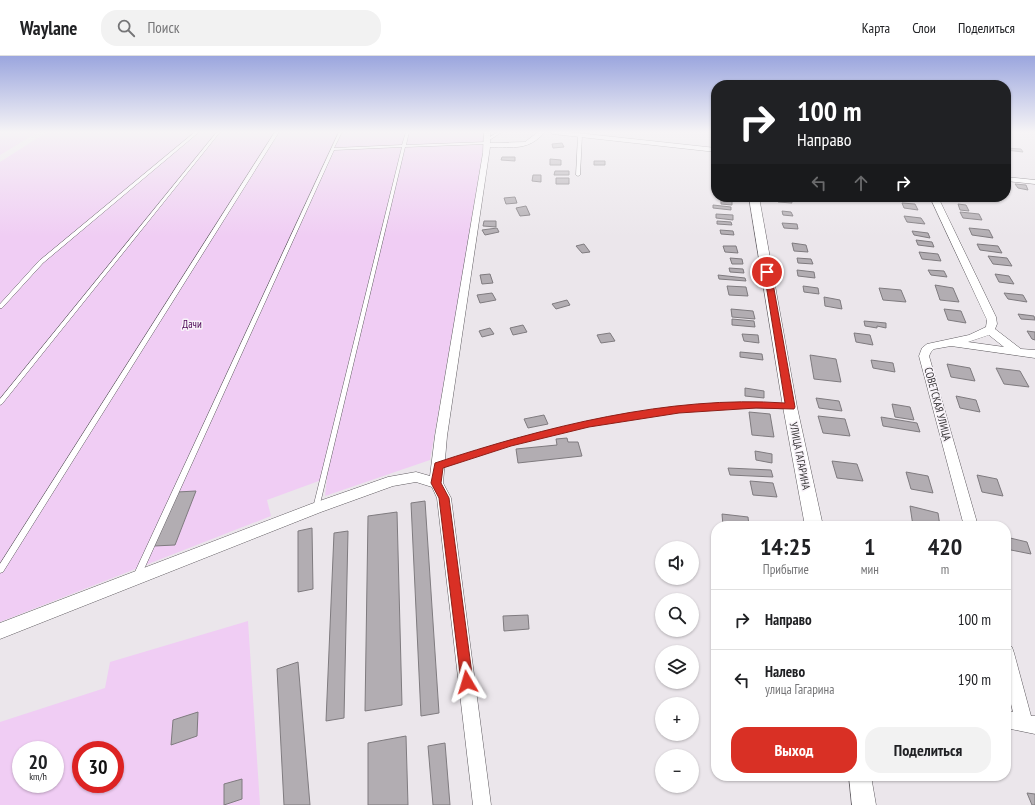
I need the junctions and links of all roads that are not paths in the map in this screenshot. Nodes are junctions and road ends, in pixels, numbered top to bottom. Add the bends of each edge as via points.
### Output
1 (155, 167) edge
2 (190, 167) edge
3 (255, 167) edge
4 (324, 167) edge
5 (398, 167) edge
6 (483, 167) edge
7 (578, 167) edge
8 (578, 175) dead end
9 (1011, 180) edge
10 (1035, 182) edge
11 (755, 202) edge
12 (936, 202) edge
13 (0, 307) edge
14 (989, 330) junction
15 (946, 343) junction
16 (1018, 352) junction
17 (1035, 354) edge
18 (0, 403) edge
19 (790, 407) junction
20 (438, 466) junction
21 (436, 483) junction
22 (316, 508) junction
23 (813, 521) edge
24 (970, 521) edge
25 (0, 570) edge
26 (135, 579) junction
27 (0, 631) edge
28 (1011, 668) edge
29 (1011, 721) edge
30 (1030, 725) edge
31 (861, 781) edge
32 (482, 805) edge
33 (864, 805) edge

1 - 13 lane via 41,262
2 - 18 lane
3 - 25 lane
4 - 26 lane
5 - 22 lane
6 - 20 street
7 - 8 lane
9 - 10 street
11 - 19 street, УЛИЦА ГАГАРИНА
12 - 14 street via 991,316 992,325
14 - 15 street, СОВЕТСКАЯ УЛИЦА via 981,335
14 - 16 street
15 - 16 street
15 - 24 street, СОВЕТСКАЯ УЛИЦА via 931,346 924,356
16 - 17 street
19 - 20 lane via 756,404 679,409 589,424 511,442
19 - 23 street, УЛИЦА ГАГАРИНА
20 - 21 street
21 - 22 street via 416,477 393,481
21 - 32 street via 444,498
22 - 26 street
26 - 27 street
28 - 30 street
29 - 30 street
31 - 33 street

